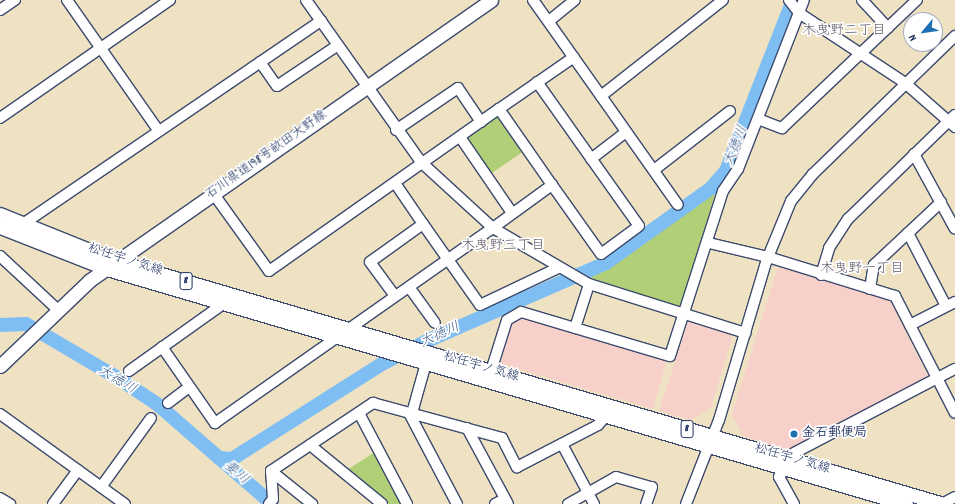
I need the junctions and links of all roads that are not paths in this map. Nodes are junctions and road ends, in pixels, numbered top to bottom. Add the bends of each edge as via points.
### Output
1 (15, 0) edge
2 (66, 0) edge
3 (170, 0) edge
4 (306, 0) edge
5 (491, 0) edge
6 (533, 0) edge
7 (575, 0) edge
8 (723, 0) edge
9 (804, 0) edge
10 (862, 0) edge
11 (917, 0) edge
12 (794, 7) edge
13 (0, 10) edge
14 (321, 21) junction
15 (549, 21) junction
16 (888, 28) junction
17 (955, 36) edge
18 (338, 45) junction
19 (100, 49) junction
20 (860, 54) junction
21 (574, 57) junction
22 (260, 62) junction
23 (538, 82) junction
24 (905, 83) junction
25 (367, 86) junction
26 (601, 96) junction
27 (499, 109) junction
28 (730, 111) dead end
29 (0, 118) edge
30 (758, 119) junction
31 (953, 121) edge
32 (481, 122) junction
33 (158, 130) junction
34 (396, 130) junction
35 (626, 132) junction
36 (460, 137) junction
37 (914, 154) junction
38 (592, 159) junction
39 (422, 163) junction
40 (654, 170) junction
41 (395, 183) junction
42 (552, 185) junction
43 (213, 193) junction
44 (941, 202) junction
45 (678, 205) dead end
46 (512, 213) junction
47 (0, 214) edge
48 (23, 224) junction
49 (423, 224) junction
50 (0, 227) edge
51 (493, 228) junction
52 (955, 229) edge
53 (908, 233) junction
54 (709, 243) junction
55 (0, 256) edge
56 (768, 257) junction
57 (448, 259) junction
58 (118, 261) junction
59 (107, 269) junction
60 (560, 269) junction
61 (821, 275) junction
62 (589, 284) junction
63 (409, 287) junction
64 (870, 289) junction
65 (235, 295) junction
66 (395, 296) junction
67 (223, 303) junction
68 (951, 304) edge
69 (57, 309) junction
70 (683, 315) junction
71 (435, 323) dead end
72 (910, 325) junction
73 (575, 328) junction
74 (348, 329) junction
75 (745, 332) junction
76 (335, 337) junction
77 (374, 342) junction
78 (162, 348) junction
79 (427, 358) junction
80 (0, 366) edge
81 (955, 369) edge
82 (129, 371) dead end
83 (491, 371) junction
84 (937, 378) junction
85 (189, 387) junction
86 (168, 403) dead end
87 (359, 413) junction
88 (410, 413) junction
89 (955, 413) edge
90 (0, 414) edge
91 (151, 418) dead end
92 (604, 418) junction
93 (467, 428) junction
94 (711, 442) junction
95 (562, 444) junction
96 (310, 445) junction
97 (786, 464) junction
98 (78, 470) junction
99 (271, 471) junction
100 (101, 487) junction
101 (588, 492) junction
102 (955, 497) edge
103 (0, 498) edge
104 (271, 502) edge
105 (506, 502) edge
106 (10, 504) edge
107 (53, 504) edge
108 (125, 504) edge
109 (312, 504) edge
110 (382, 504) edge
111 (407, 504) edge
112 (457, 504) edge
113 (495, 504) edge
114 (568, 504) edge
115 (594, 504) edge
116 (646, 504) edge
117 (686, 504) edge
118 (794, 504) edge
119 (906, 504) edge
120 (943, 504) edge

1 - 13 street
2 - 19 street
3 - 19 street
4 - 14 street
5 - 25 main road, 石川県道198号畝田大野線
6 - 15 street
7 - 15 street
8 - 26 street
9 - 12 street
10 - 16 street
11 - 16 street
12 - 20 street
12 - 30 street
14 - 18 street
14 - 22 street
15 - 21 street
16 - 20 street
17 - 24 street
18 - 22 street via 277,86
18 - 25 street
19 - 29 street
19 - 33 street
20 - 24 street
20 - 30 street via 782,128
21 - 23 street
21 - 26 street
22 - 33 street
23 - 27 street
23 - 38 street
24 - 31 street
24 - 56 street via 813,174 791,201
25 - 34 street
25 - 43 main road, 石川県道198号畝田大野線
26 - 35 street
27 - 32 street
27 - 42 street
28 - 40 street
30 - 54 street via 738,169 723,191
31 - 37 street
32 - 34 street via 458,88
32 - 36 street
33 - 48 street
34 - 39 street
35 - 38 street
35 - 40 street
36 - 39 street
36 - 46 street
37 - 44 street
37 - 61 street via 848,219 829,248
38 - 42 street via 639,226 601,254
39 - 41 street
39 - 51 street
40 - 45 street
41 - 43 street via 269,271
41 - 49 street
42 - 46 street
43 - 58 main road, 石川県道198号畝田大野線
44 - 52 street
44 - 53 street
46 - 51 street
47 - 48 main road, 松任宇ノ気線 / 8
48 - 58 main road, 松任宇ノ気線 / 8
49 - 57 street
49 - 66 street via 370,262
50 - 59 main road, 松任宇ノ気線 / 8
51 - 57 street
51 - 60 street
53 - 64 street via 874,265
53 - 68 street
54 - 56 street
54 - 70 street
55 - 69 street
56 - 61 street
56 - 75 street
57 - 60 street via 480,305
57 - 63 street
58 - 59 main road, 石川県道198号畝田大野線
58 - 65 main road, 松任宇ノ気線 / 8
59 - 67 main road, 松任宇ノ気線 / 8
59 - 69 main road, 石川県道198号畝田大野線
60 - 62 street
61 - 64 street
62 - 70 street
62 - 73 street
63 - 66 street
63 - 71 street
64 - 72 street via 895,296
65 - 67 street
65 - 74 main road, 松任宇ノ気線 / 8
66 - 74 street
67 - 76 main road, 松任宇ノ気線 / 8
67 - 78 street
68 - 72 street
69 - 80 main road, 石川県道198号畝田大野線
70 - 73 street via 670,356
70 - 75 street
72 - 84 street
73 - 83 street via 521,312 506,320
74 - 76 street
74 - 77 main road, 松任宇ノ気線 / 8
75 - 94 street
76 - 77 main road, 松任宇ノ気線 / 8
76 - 85 street via 215,423
77 - 79 main road, 松任宇ノ気線 / 8
78 - 82 street
78 - 85 street
79 - 83 main road, 松任宇ノ気線 / 8
79 - 88 street
79 - 92 main road, 松任宇ノ気線 / 8
81 - 84 street
83 - 94 main road, 松任宇ノ気線 / 8
84 - 89 street
84 - 97 street via 794,453
85 - 86 street
87 - 88 street via 373,403
87 - 96 street
87 - 111 street
88 - 93 street
88 - 112 street
90 - 98 street
91 - 100 street
92 - 94 main road, 松任宇ノ気線 / 8
92 - 95 street via 598,425
93 - 95 street via 502,438 517,467
93 - 105 street
94 - 97 main road, 松任宇ノ気線 / 8
94 - 117 street
95 - 101 street
96 - 99 street
96 - 110 street
97 - 118 street via 780,477
97 - 119 main road, 松任宇ノ気線 / 8
97 - 120 main road, 松任宇ノ気線 / 8
98 - 100 street
98 - 107 street
99 - 104 street
99 - 109 street
100 - 108 street
101 - 114 street
101 - 115 street
101 - 116 street via 616,477 652,487
102 - 120 street
103 - 106 street
105 - 113 street

